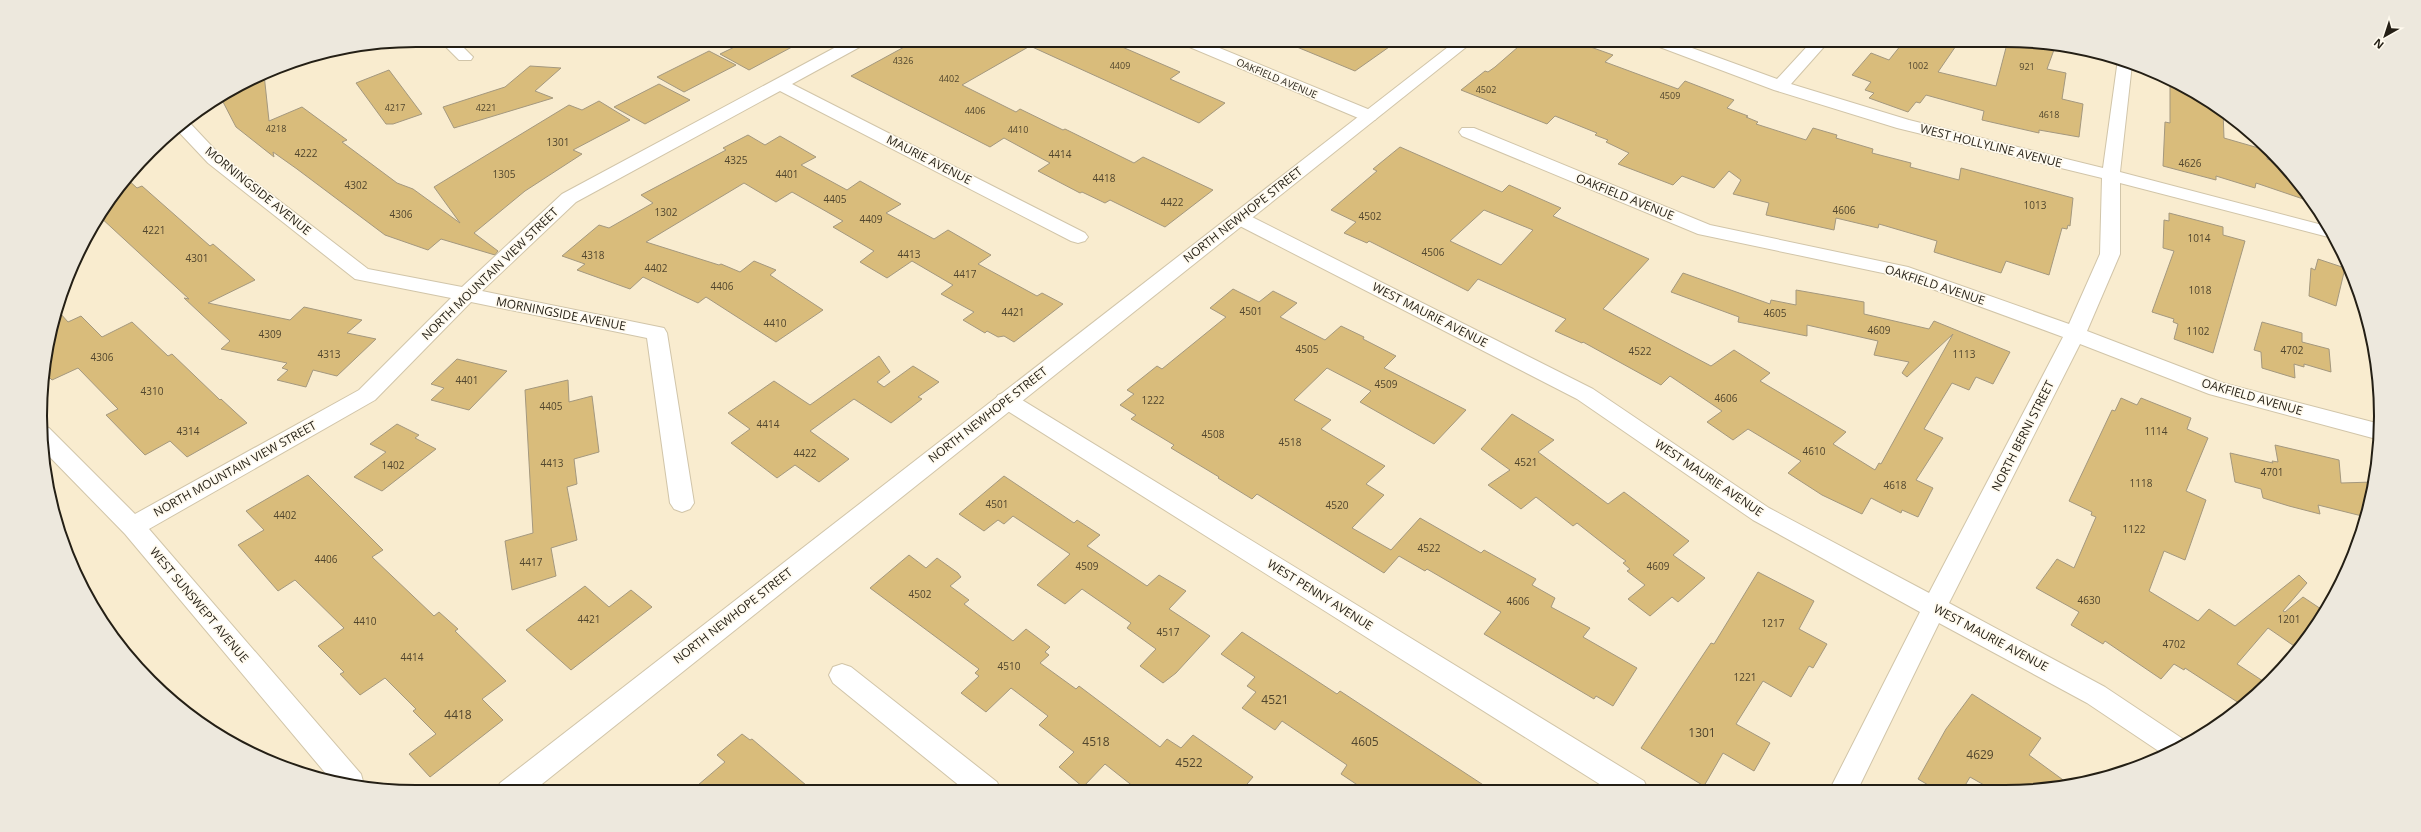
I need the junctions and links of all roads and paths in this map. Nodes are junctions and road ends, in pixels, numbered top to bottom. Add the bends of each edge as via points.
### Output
1 (454, 47) edge
2 (849, 47) edge
3 (1203, 47) edge
4 (1458, 47) edge
5 (1674, 47) edge
6 (1816, 47) edge
7 (465, 57) dead end
8 (2123, 67) edge
9 (780, 84) junction
10 (1780, 86) junction
11 (1368, 116) junction
12 (186, 128) edge
13 (1468, 132) dead end
14 (2111, 175) junction
15 (1239, 218) junction
16 (2325, 232) edge
17 (1078, 237) dead end
18 (466, 295) junction
19 (2075, 334) junction
20 (1006, 400) junction
21 (2373, 430) edge
22 (48, 441) edge
23 (682, 503) dead end
24 (133, 527) junction
25 (1934, 608) junction
26 (842, 675) dead end
27 (2172, 745) edge
28 (347, 779) edge
29 (519, 785) edge
30 (979, 785) edge
31 (1626, 785) edge
32 (1846, 785) edge

1 - 7 street
2 - 9 street, NORTH MOUNTAIN VIEW STREET
3 - 11 street, OAKFIELD AVENUE
4 - 11 street, NORTH NEWHOPE STREET
5 - 10 street, WEST HOLLYLINE AVENUE
6 - 10 street
8 - 14 street, NORTH BERNI STREET
9 - 17 street, MAURIE AVENUE
9 - 18 street, NORTH MOUNTAIN VIEW STREET via 569,198
10 - 14 street, WEST HOLLYLINE AVENUE via 1903,124
11 - 15 street, NORTH NEWHOPE STREET
12 - 18 street, MORNINGSIDE AVENUE via 214,159 362,274
13 - 19 street, OAKFIELD AVENUE via 1705,230 1901,271
14 - 16 street, WEST HOLLYLINE AVENUE
14 - 19 street, NORTH BERNI STREET via 2110,254
15 - 20 street, NORTH NEWHOPE STREET
15 - 25 street, WEST MAURIE AVENUE via 1585,394 1761,514
18 - 23 street, MORNINGSIDE AVENUE via 658,333
18 - 24 street, NORTH MOUNTAIN VIEW STREET via 367,395
19 - 21 street, OAKFIELD AVENUE via 2217,389
19 - 25 street, NORTH BERNI STREET
20 - 29 street, NORTH NEWHOPE STREET
20 - 31 street, WEST PENNY AVENUE
22 - 24 street, WEST SUNSWEPT AVENUE
24 - 28 street, WEST SUNSWEPT AVENUE
25 - 27 street, WEST MAURIE AVENUE via 2096,695
25 - 32 street, NORTH BERNI STREET
26 - 30 street

